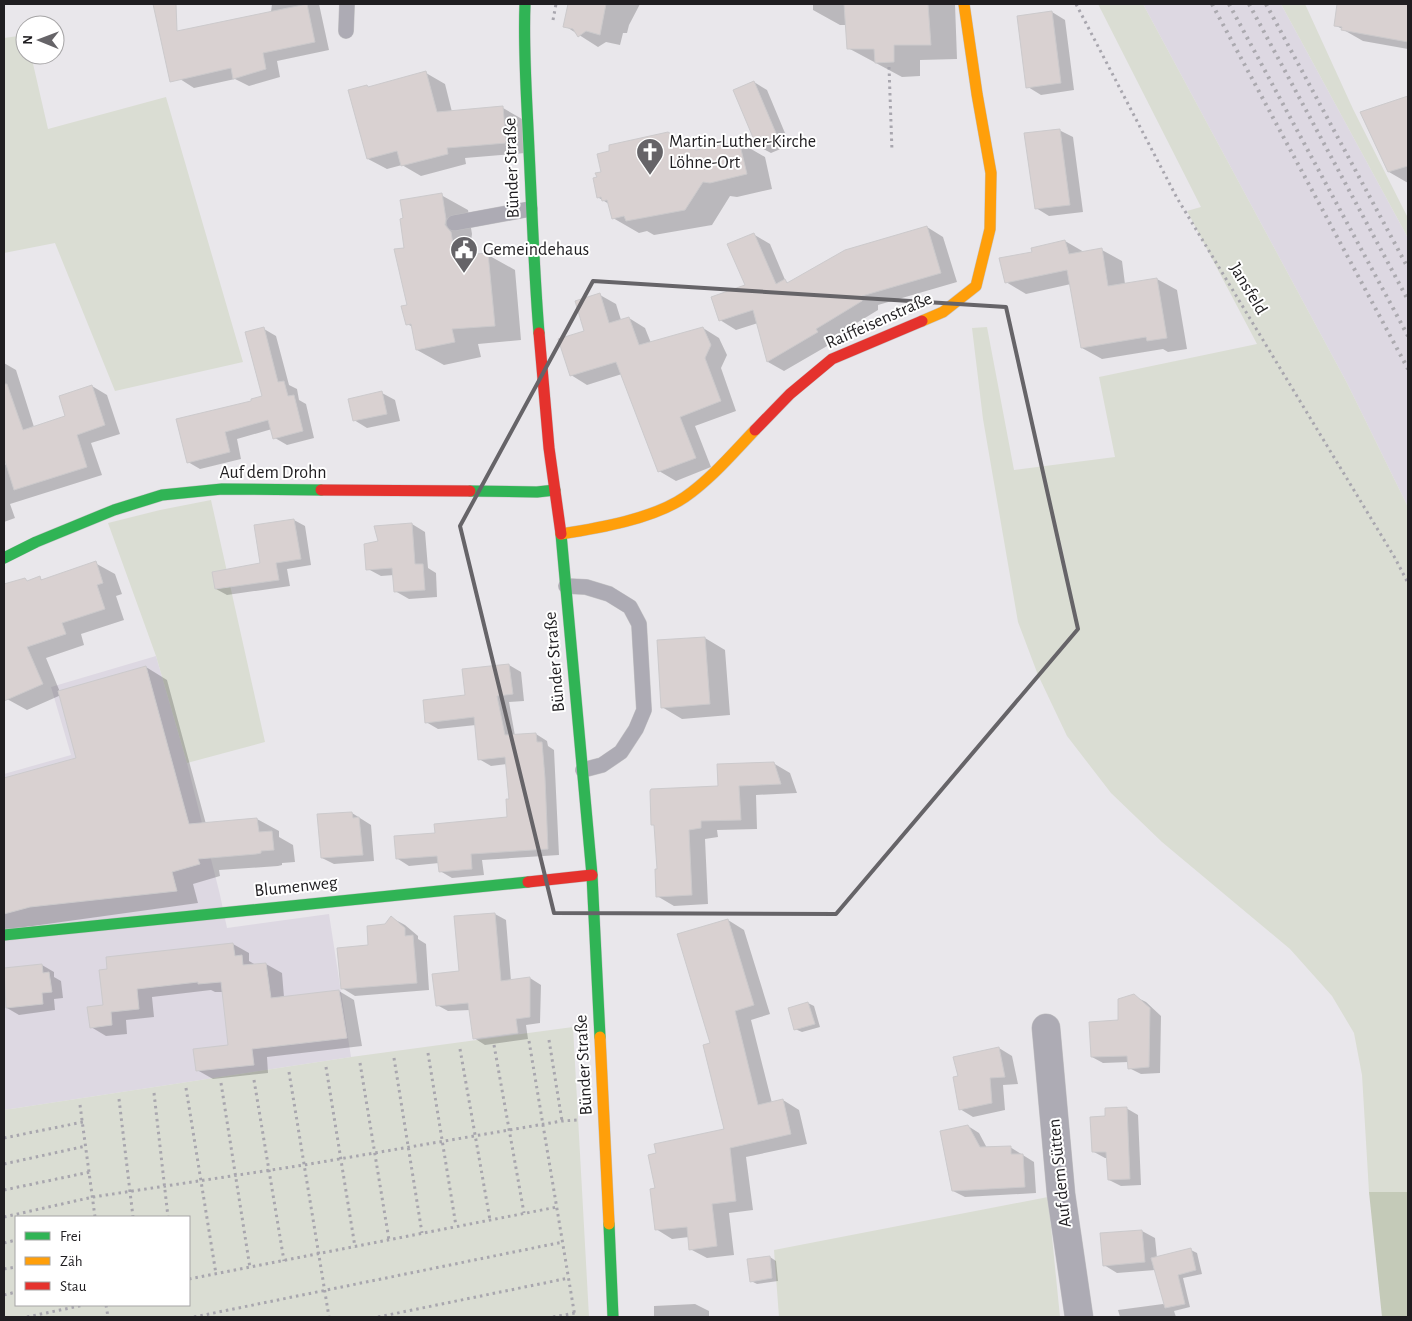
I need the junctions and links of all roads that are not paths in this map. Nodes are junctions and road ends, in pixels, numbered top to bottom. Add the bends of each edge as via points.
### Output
1 (347, 4) edge
2 (525, 4) edge
3 (964, 4) edge
4 (346, 31) dead end
5 (530, 209) junction
6 (454, 223) dead end
7 (555, 490) junction
8 (561, 534) junction
9 (4, 558) edge
10 (566, 586) junction
11 (583, 770) junction
12 (592, 875) junction
13 (4, 935) edge
14 (1046, 1028) dead end
15 (613, 1317) edge
16 (1078, 1317) edge

1 - 4 lane
2 - 5 street, Bünder Straße
3 - 8 street, Raiffeisenstraße via 991,173 990,229 976,286 943,312 832,358 790,394 685,497 611,526
5 - 6 lane
5 - 7 street, Bünder Straße via 542,373
7 - 8 street, Bünder Straße
7 - 9 street, Auf dem Drohn via 222,489 162,495 114,510
8 - 10 street, Bünder Straße
10 - 11 street, Bünder Straße
10 - 11 lane via 586,587 609,594 630,607 639,624 644,710 621,752 602,765
11 - 12 street, Bünder Straße
12 - 13 street, Blumenweg
12 - 15 street, Bünder Straße
14 - 16 street, Auf dem Sütten via 1061,1194

